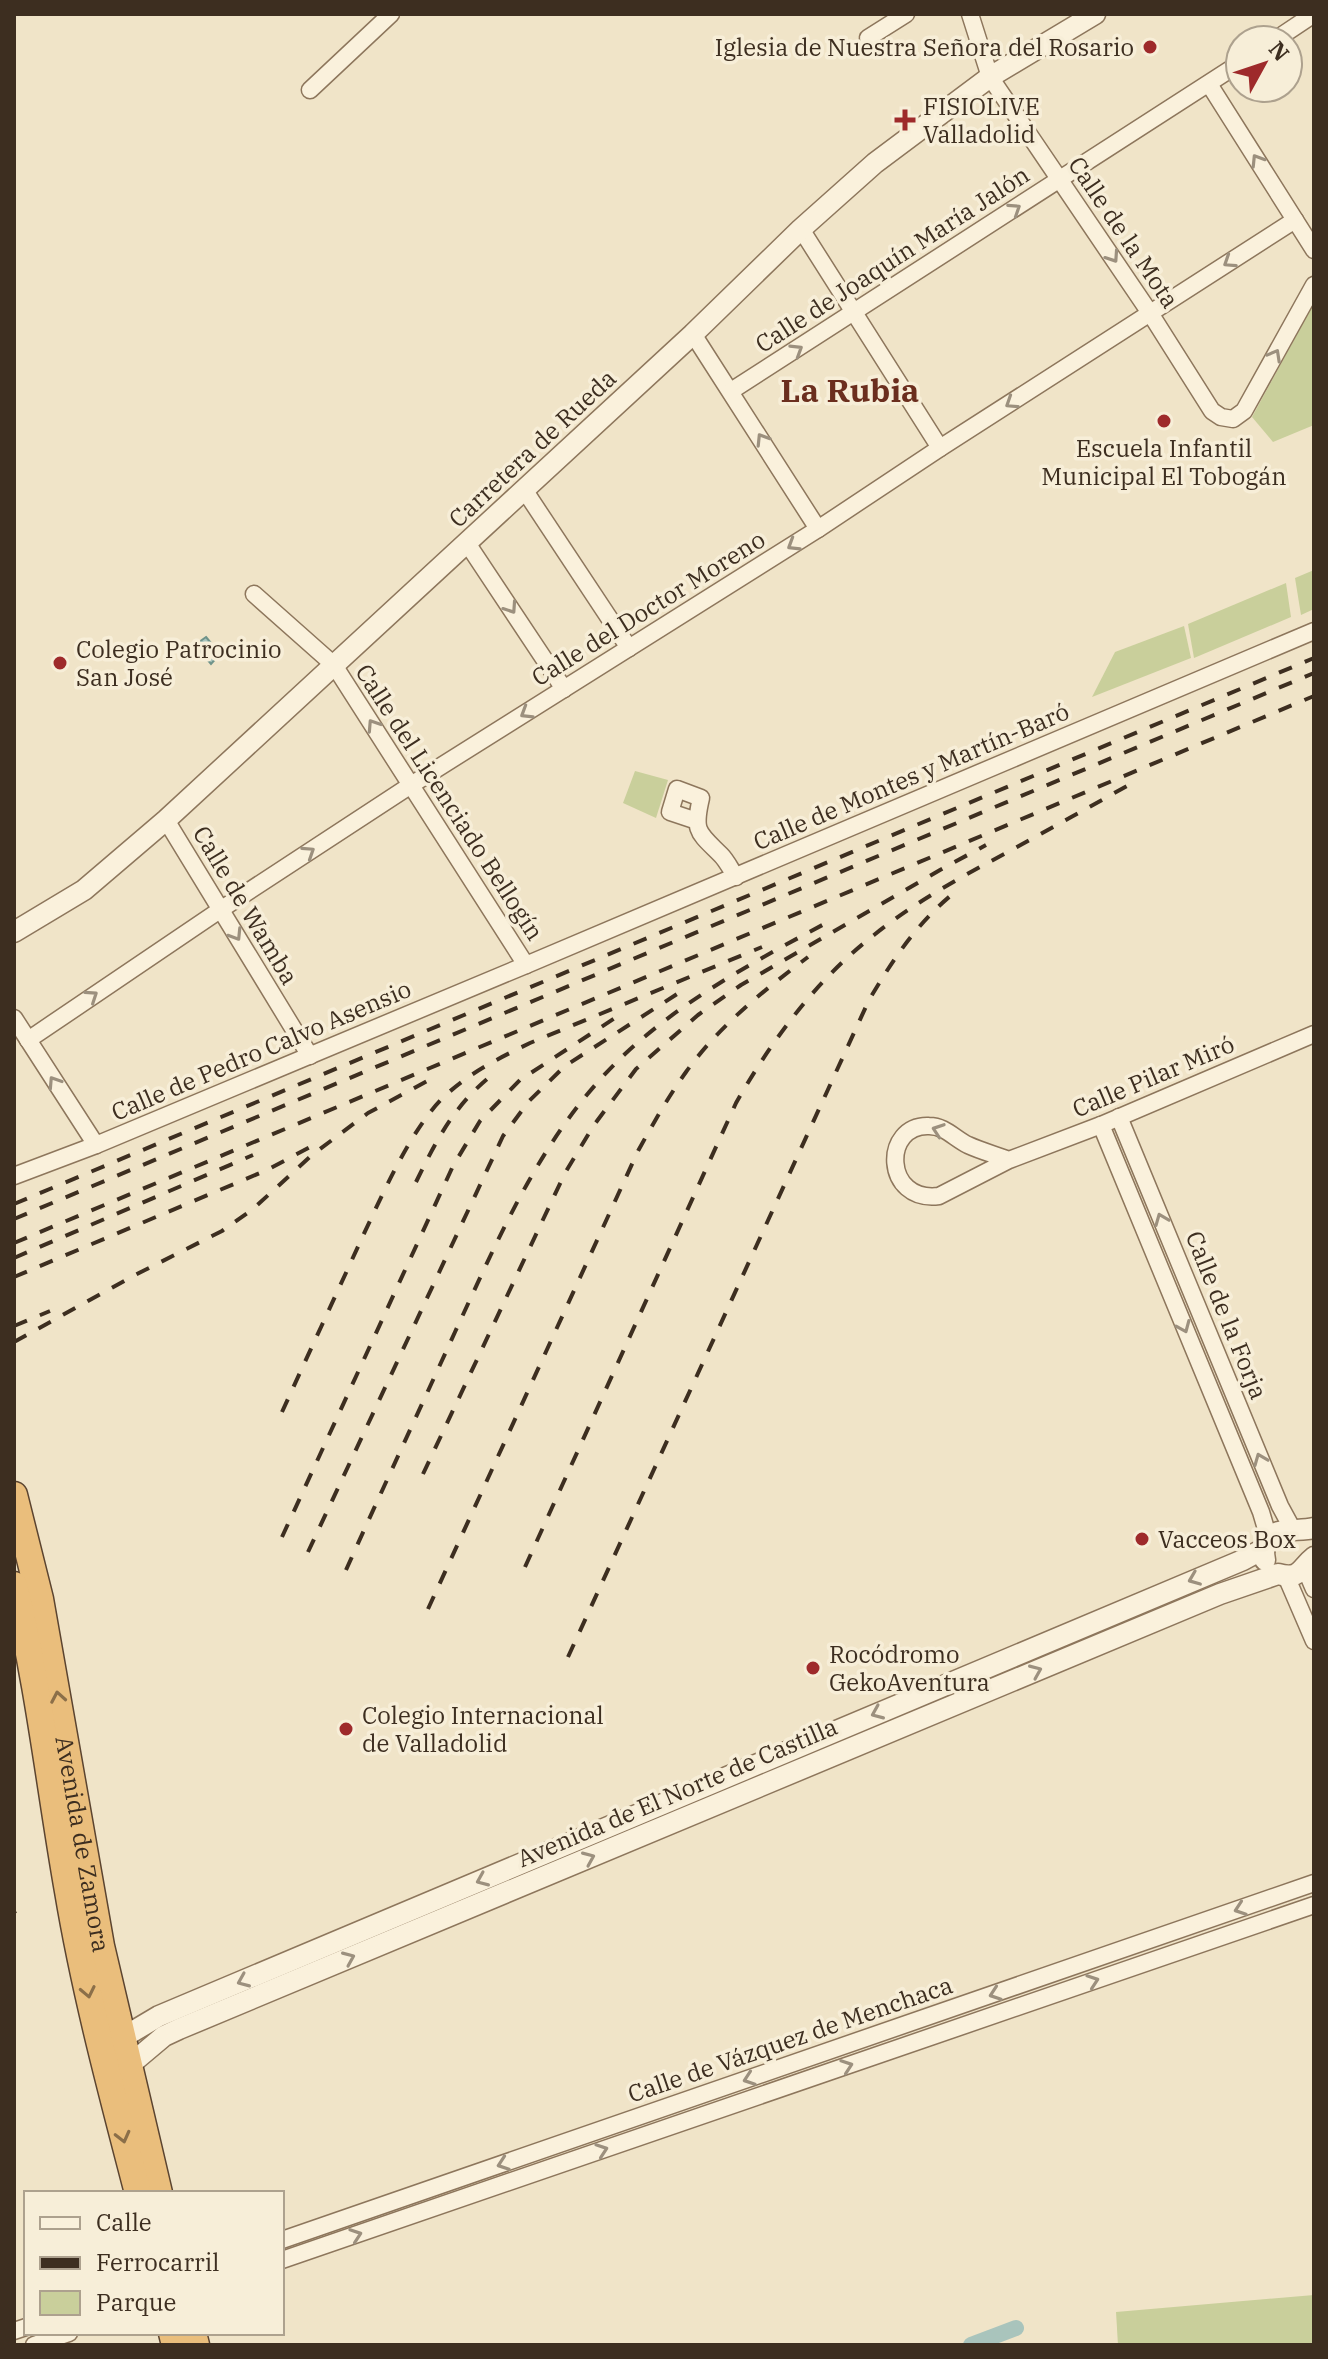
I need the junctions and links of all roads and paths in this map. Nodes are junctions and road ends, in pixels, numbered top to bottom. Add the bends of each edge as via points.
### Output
1 (391, 14) edge
2 (906, 14) edge
3 (970, 14) edge
4 (1095, 14) edge
5 (868, 38) dead end
6 (1224, 74) edge
7 (990, 77) junction
8 (1209, 84) junction
9 (310, 90) dead end
10 (1061, 179) junction
11 (1295, 220) junction
12 (801, 229) junction
13 (1314, 250) edge
14 (1314, 285) edge
15 (1150, 313) junction
16 (855, 314) junction
17 (693, 334) junction
18 (731, 391) junction
19 (940, 448) junction
20 (525, 491) junction
21 (818, 529) junction
22 (467, 543) junction
23 (254, 594) dead end
24 (1314, 631) edge
25 (629, 648) junction
26 (334, 665) junction
27 (564, 689) junction
28 (411, 785) junction
29 (166, 820) junction
30 (697, 821) dead end
31 (736, 877) junction
32 (220, 910) junction
33 (14, 932) edge
34 (526, 965) junction
35 (14, 1018) edge
36 (1314, 1034) edge
37 (28, 1040) junction
38 (310, 1056) junction
39 (1119, 1117) junction
40 (1101, 1125) junction
41 (96, 1145) junction
42 (1009, 1160) junction
43 (14, 1176) edge
44 (14, 1495) edge
45 (1301, 1530) edge
46 (1267, 1543) junction
47 (1310, 1562) edge
48 (1282, 1575) junction
49 (14, 1585) edge
50 (1314, 1589) edge
51 (1314, 1641) edge
52 (1314, 1883) edge
53 (78, 1886) junction
54 (1314, 1905) edge
55 (111, 1994) junction
56 (159, 2016) junction
57 (122, 2038) junction
58 (113, 2068) junction
59 (138, 2191) edge
60 (158, 2191) edge
61 (284, 2239) edge
62 (284, 2259) edge
63 (63, 2335) edge
64 (34, 2345) edge

1 - 9 street
2 - 5 street
3 - 7 street, Calle de la Mota
4 - 7 street, Carretera de Rueda
6 - 8 street, Calle de Joaquín María Jalón
7 - 10 street, Calle de la Mota
7 - 12 street, Carretera de Rueda via 875,163
8 - 10 street, Calle de Joaquín María Jalón
11 -> 8 street
10 -> 15 street, Calle de la Mota
16 -> 10 street, Calle de Joaquín María Jalón
11 - 13 street
11 -> 15 street, Calle del Doctor Moreno
12 - 16 street
12 - 17 street, Carretera de Rueda
15 -> 14 street, Calle de la Mota via 1212,411 1233,419 1244,411
15 -> 19 street, Calle del Doctor Moreno
18 -> 16 street, Calle de Joaquín María Jalón
16 - 19 street
17 - 18 street
17 - 20 street, Carretera de Rueda
21 -> 18 street
19 - 21 street, Calle del Doctor Moreno
20 - 22 street, Carretera de Rueda
20 - 25 street
21 -> 25 street, Calle del Doctor Moreno
22 - 26 street, Carretera de Rueda
22 -> 27 street
23 - 26 street, Calle del Licenciado Bellogín
24 - 31 street, Calle de Montes y Martín-Baró
25 - 27 street, Calle del Doctor Moreno
28 -> 26 street, Calle del Licenciado Bellogín
26 - 29 street, Carretera de Rueda
27 -> 28 street, Calle del Doctor Moreno
32 -> 28 street, Calle del Doctor Moreno
28 - 34 street, Calle del Licenciado Bellogín
29 - 32 street, Calle de Wamba
29 - 33 street, Carretera de Rueda via 84,890
30 - 31 street via 701,836
31 - 34 street, Calle de Montes y Martín-Baró
37 -> 32 street, Calle del Doctor Moreno
32 -> 38 street, Calle de Wamba
34 - 38 street, Calle de Pedro Calvo Asensio
35 - 37 street
36 - 39 street, Calle Pilar Miró
41 -> 37 street
38 - 41 street, Calle de Pedro Calvo Asensio
39 - 40 street, Calle Pilar Miró
45 -> 39 street, Calle de la Forja via 1280,1506
40 - 42 street, Calle Pilar Miró
40 -> 46 street, Calle de la Forja via 1261,1512
41 - 43 street, Calle de Pedro Calvo Asensio
42 -> 42 street, Calle Pilar Miró via 926,1125 899,1142 894,1158 903,1183 928,1197
53 -> 44 highway, Avenida de Zamora via 66,1742 40,1599
45 - 46 street, Avenida de El Norte de Castilla via 1277,1532
45 - 47 street via 1310,1546
46 - 48 street via 1267,1565
46 -> 56 street, Avenida de El Norte de Castilla via 1243,1560
47 - 48 street, Avenida de El Norte de Castilla via 1300,1573
47 - 50 street
48 - 51 street
58 -> 48 street, Avenida de El Norte de Castilla via 179,2029 1220,1594
49 - 53 highway, Avenida de Zamora
52 -> 61 street, Calle de Vázquez de Menchaca
53 - 55 highway, Avenida de Zamora
53 -> 58 highway, Avenida de Zamora
62 -> 54 street, Calle de Vázquez de Menchaca
55 - 56 street via 132,2012
55 - 57 highway, Avenida de Zamora
56 - 57 street, Avenida de El Norte de Castilla
57 - 58 highway, Avenida de Zamora
58 -> 59 highway, Avenida de Zamora
58 - 60 highway, Avenida de Zamora
63 - 64 street

